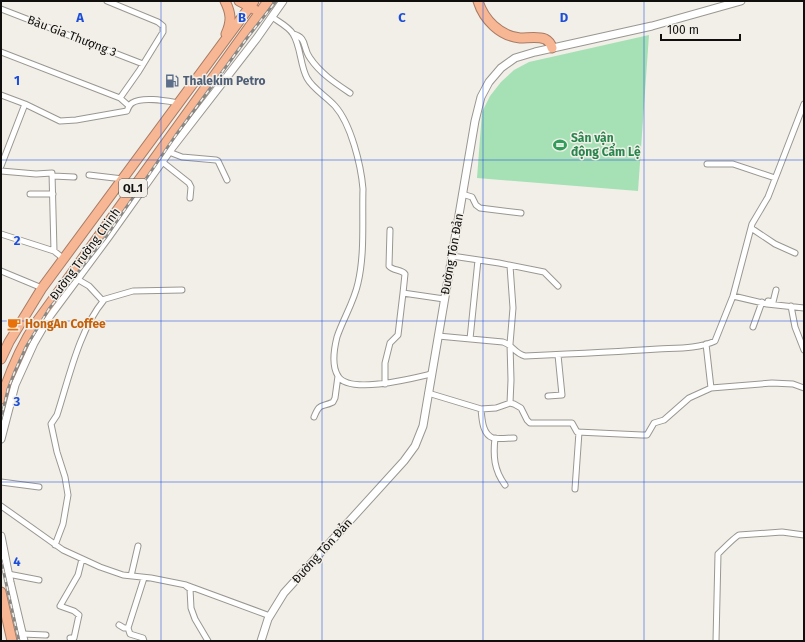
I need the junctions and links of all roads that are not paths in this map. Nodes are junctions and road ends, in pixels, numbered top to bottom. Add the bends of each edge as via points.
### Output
1 (107, 1) edge
2 (225, 1) edge
3 (239, 1) edge
4 (283, 1) edge
5 (478, 1) edge
6 (742, 1) edge
7 (253, 3) edge
8 (265, 6) edge
9 (1, 9) edge
10 (272, 17) junction
11 (293, 34) junction
12 (219, 48) junction
13 (552, 48) junction
14 (1, 52) edge
15 (143, 64) junction
16 (350, 93) dead end
17 (1, 95) edge
18 (120, 98) junction
19 (179, 103) junction
20 (25, 104) junction
21 (804, 104) edge
22 (129, 106) junction
23 (170, 151) junction
24 (159, 159) junction
25 (707, 164) dead end
26 (1, 166) edge
27 (1, 171) edge
28 (52, 175) junction
29 (89, 175) dead end
30 (74, 177) dead end
31 (775, 178) junction
32 (123, 179) junction
33 (227, 180) dead end
34 (30, 194) dead end
35 (53, 194) junction
36 (462, 194) junction
37 (190, 198) dead end
38 (521, 213) dead end
39 (751, 228) junction
40 (390, 230) dead end
41 (1, 234) edge
42 (54, 251) junction
43 (795, 253) dead end
44 (452, 256) junction
45 (64, 259) junction
46 (478, 260) junction
47 (510, 266) junction
48 (1, 272) edge
49 (77, 279) junction
50 (558, 286) dead end
51 (42, 288) junction
52 (182, 290) dead end
53 (776, 290) dead end
54 (403, 293) junction
55 (733, 296) junction
56 (444, 298) junction
57 (104, 300) junction
58 (763, 302) junction
59 (791, 306) junction
60 (804, 308) edge
61 (753, 327) dead end
62 (438, 336) junction
63 (470, 339) junction
64 (5, 344) edge
65 (510, 344) junction
66 (706, 344) junction
67 (804, 350) edge
68 (558, 355) junction
69 (1, 359) edge
70 (431, 374) junction
71 (338, 376) junction
72 (5, 378) edge
73 (385, 384) junction
74 (711, 388) junction
75 (804, 388) edge
76 (428, 393) junction
77 (2, 395) edge
78 (548, 396) dead end
79 (510, 403) junction
80 (481, 409) junction
81 (314, 417) dead end
82 (579, 432) junction
83 (495, 438) junction
84 (514, 438) dead end
85 (1, 439) edge
86 (1, 482) edge
87 (505, 485) dead end
88 (39, 487) dead end
89 (575, 489) dead end
90 (1, 506) edge
91 (804, 535) edge
92 (1, 536) edge
93 (55, 545) junction
94 (138, 546) dead end
95 (82, 559) junction
96 (8, 574) junction
97 (131, 576) junction
98 (144, 578) junction
99 (39, 580) dead end
100 (186, 585) junction
101 (1, 592) edge
102 (270, 616) junction
103 (4, 618) edge
104 (119, 625) dead end
105 (128, 628) junction
106 (46, 635) dead end
107 (23, 638) edge
108 (70, 638) dead end
109 (12, 641) edge
110 (144, 641) edge
111 (208, 641) edge
112 (261, 641) edge
113 (716, 641) edge

1 - 15 street via 163,26 163,32
2 - 12 highway via 230,12 230,24
3 - 7 highway
4 - 10 street
5 - 13 highway via 484,15 496,28 519,38 543,38 549,41
6 - 13 street, Đường Tôn Đản via 652,26
7 - 8 highway
7 - 12 highway, Đường Trường Chinh / QL.1
8 - 24 highway, Đường Trường Chinh / QL.1
9 - 15 street, Bàu Gia Thượng 3
10 - 11 street
10 - 23 street
11 - 16 street via 302,38 307,53 318,67
11 - 71 street via 309,82 337,108 348,127 362,177 361,267 356,292 334,352 334,367
12 - 19 highway, Đường Trường Chinh / QL.1
13 - 36 street, Đường Tôn Đản via 515,58 501,68 490,82 481,97 475,120
14 - 18 street
15 - 18 street
17 - 20 street
18 - 22 street
19 - 22 street via 139,100
19 - 32 highway, Đường Trường Chinh / QL.1
20 - 22 street via 60,121 126,111
20 - 26 street
21 - 31 street
23 - 24 street
23 - 33 street via 182,157 216,160
24 - 37 street via 189,183
24 - 49 street
24 - 72 highway, Đường Trường Chinh / QL.1 via 36,323
25 - 31 street via 733,164
27 - 28 street
28 - 30 street
28 - 35 street
29 - 32 street
31 - 39 street
32 - 45 highway, Đường Trường Chinh / QL.1
34 - 35 street
35 - 42 street
36 - 38 street via 472,197 480,208
36 - 44 street, Đường Tôn Đản
39 - 43 street via 775,244
39 - 55 street
40 - 54 street via 389,266 405,274
41 - 42 street
42 - 45 street
44 - 46 street
44 - 56 street, Đường Tôn Đản
45 - 51 highway, Đường Trường Chinh / QL.1
46 - 47 street
46 - 63 street
47 - 50 street via 544,272
47 - 65 street via 513,308
48 - 51 street
49 - 57 street
49 - 85 street via 34,343 15,385
51 - 64 highway, Đường Trường Chinh / QL.1
52 - 57 street via 133,291
53 - 58 street via 773,302
54 - 56 street
54 - 73 street via 398,335 390,342 385,363
55 - 58 street
55 - 66 street via 715,341
56 - 62 street, Đường Tôn Đản
57 - 93 street via 87,325 57,415 51,424 68,495 63,524
58 - 59 street
58 - 61 street
59 - 60 street
59 - 67 street via 795,327
62 - 63 street
62 - 70 street, Đường Tôn Đản
63 - 65 street
64 - 69 highway, Đường Trường Chinh / QL.1
65 - 68 street via 515,352 525,356
65 - 79 street
66 - 68 street
66 - 74 street
68 - 78 street via 562,395
70 - 73 street
70 - 76 street, Đường Tôn Đản
71 - 73 street via 342,380 360,384
71 - 81 street via 333,402 318,407
72 - 77 highway, Đường Trường Chinh / QL.1
74 - 75 street via 772,383 793,384
74 - 82 street via 689,398 664,420 654,423 647,435
76 - 80 street
76 - 102 street, Đường Tôn Đản via 423,426 415,446 284,593
79 - 80 street via 496,408
79 - 82 street via 522,408 530,422 572,423 574,429
80 - 83 street via 483,427
82 - 89 street
83 - 84 street
83 - 87 street via 494,461 498,476
86 - 88 street
90 - 93 street
91 - 113 street via 782,532 739,535 720,551
92 - 96 street
93 - 95 street
94 - 97 street
95 - 97 street
95 - 108 street via 78,575 60,606 79,615 74,638
96 - 99 street
96 - 107 street
97 - 98 street
98 - 100 street
98 - 105 street
100 - 102 street
100 - 111 street via 190,589 191,608 195,619
101 - 103 highway
102 - 112 street, Đường Tôn Đản
103 - 109 highway
104 - 105 street
105 - 110 street via 130,634 143,638
106 - 107 street

